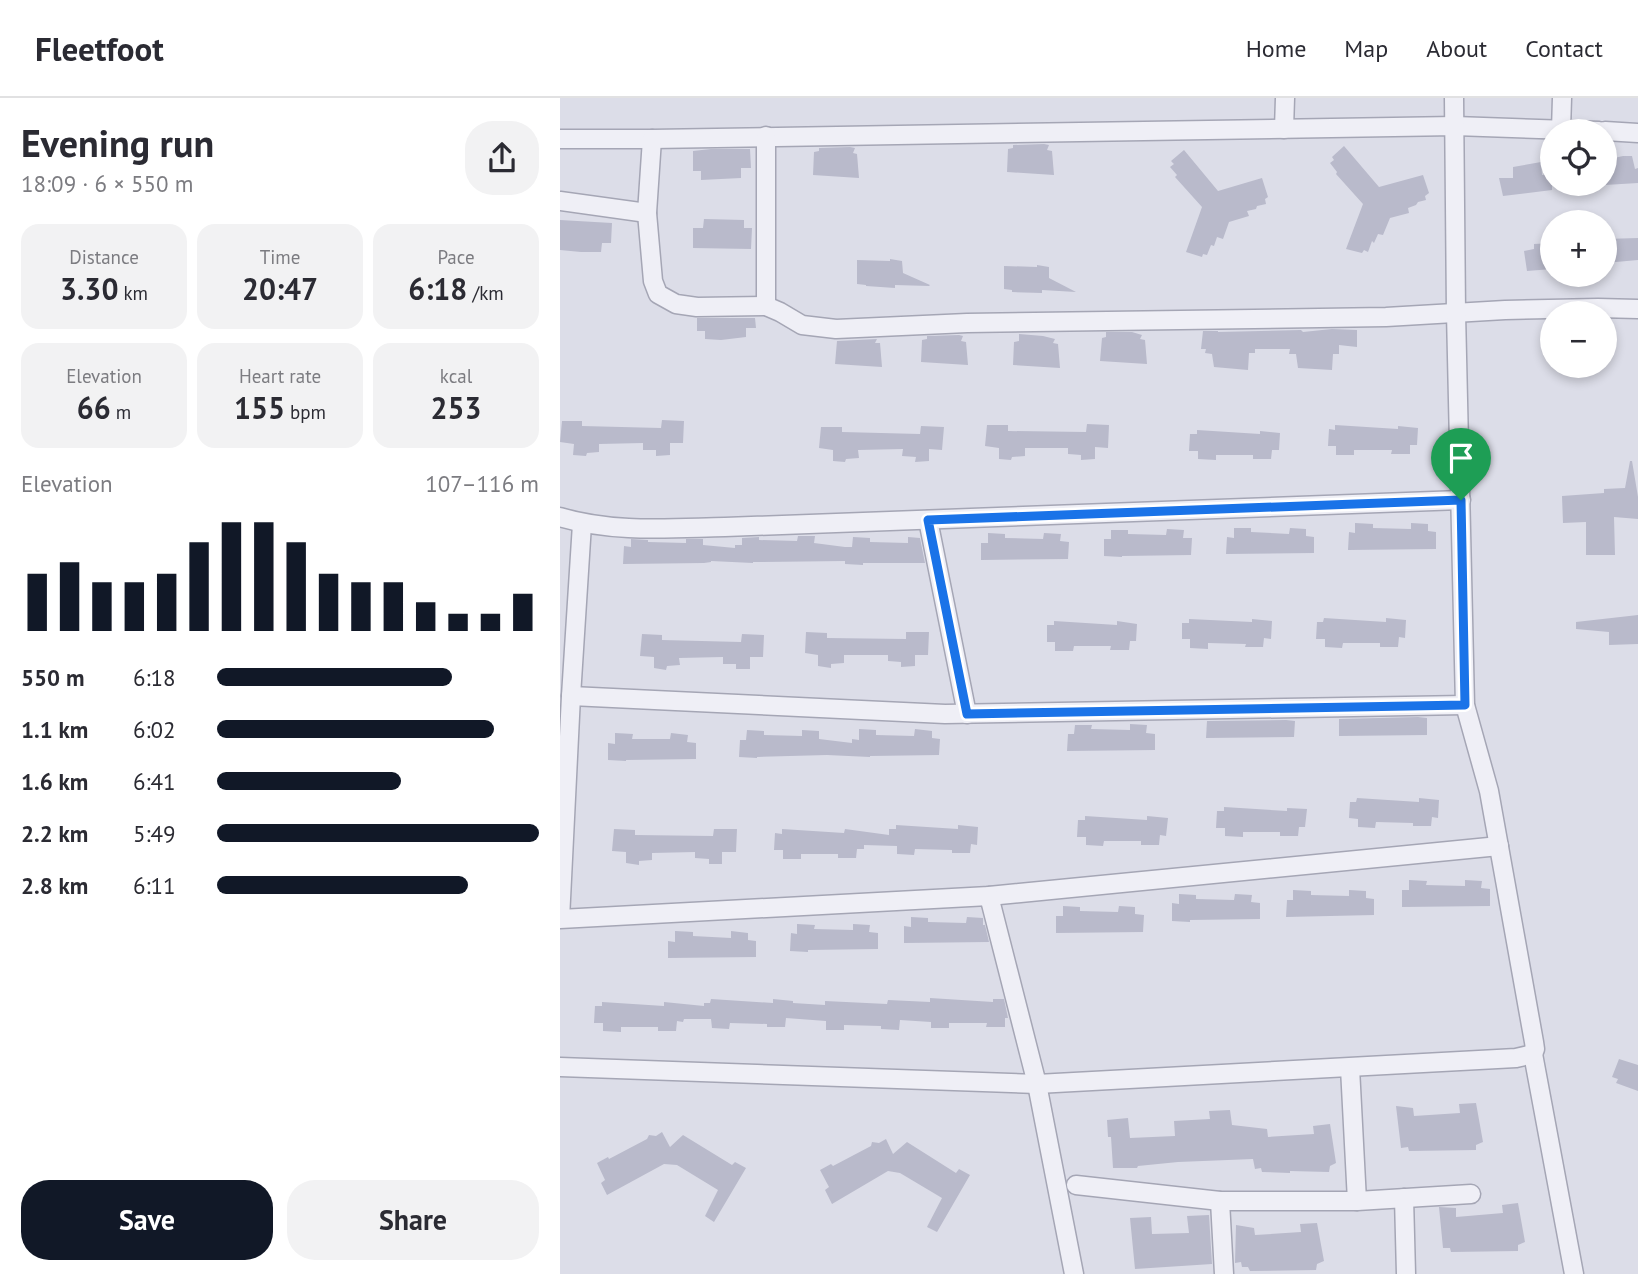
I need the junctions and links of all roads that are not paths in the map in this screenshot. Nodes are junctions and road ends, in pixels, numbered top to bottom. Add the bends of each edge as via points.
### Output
1 (1285, 98) edge
2 (1454, 98) edge
3 (1562, 98) edge
4 (1562, 119) edge
5 (1455, 126) junction
6 (1284, 129) junction
7 (1540, 129) edge
8 (1617, 132) edge
9 (1638, 133) edge
10 (766, 136) junction
11 (560, 139) edge
12 (652, 139) junction
13 (560, 201) edge
14 (647, 213) junction
15 (766, 306) junction
16 (1638, 309) edge
17 (1456, 313) junction
18 (1461, 500) junction
19 (560, 517) edge
20 (928, 520) junction
21 (582, 524) junction
22 (571, 696) junction
23 (1465, 705) junction
24 (967, 714) junction
25 (564, 764) edge
26 (1499, 846) junction
27 (989, 896) junction
28 (560, 921) edge
29 (1533, 1054) junction
30 (560, 1067) edge
31 (1350, 1068) junction
32 (1037, 1084) junction
33 (1076, 1185) dead end
34 (1471, 1194) dead end
35 (1404, 1198) junction
36 (1220, 1201) junction
37 (1357, 1201) junction
38 (1074, 1274) edge
39 (1224, 1274) edge
40 (1406, 1274) edge
41 (1574, 1274) edge

1 - 6 street
2 - 5 street
3 - 4 street
5 - 6 street
5 - 7 street
5 - 17 street
6 - 10 street
8 - 9 street
10 - 12 street
10 - 15 street
11 - 12 street
12 - 14 street
13 - 14 street
14 - 15 street via 658,293 676,304 697,307
15 - 17 street via 802,325 836,329
16 - 17 street
17 - 18 street
18 - 20 street
18 - 23 street
19 - 21 street
20 - 21 street via 725,527
20 - 24 street
21 - 22 street
22 - 24 street
22 - 25 street
23 - 24 street
23 - 26 street
25 - 28 street
26 - 27 street
26 - 29 street
27 - 28 street
27 - 32 street
29 - 31 street
29 - 41 street
30 - 32 street
31 - 32 street
31 - 37 street
32 - 38 street
33 - 36 street
34 - 35 street
35 - 37 street
35 - 40 street
36 - 37 street
36 - 39 street

